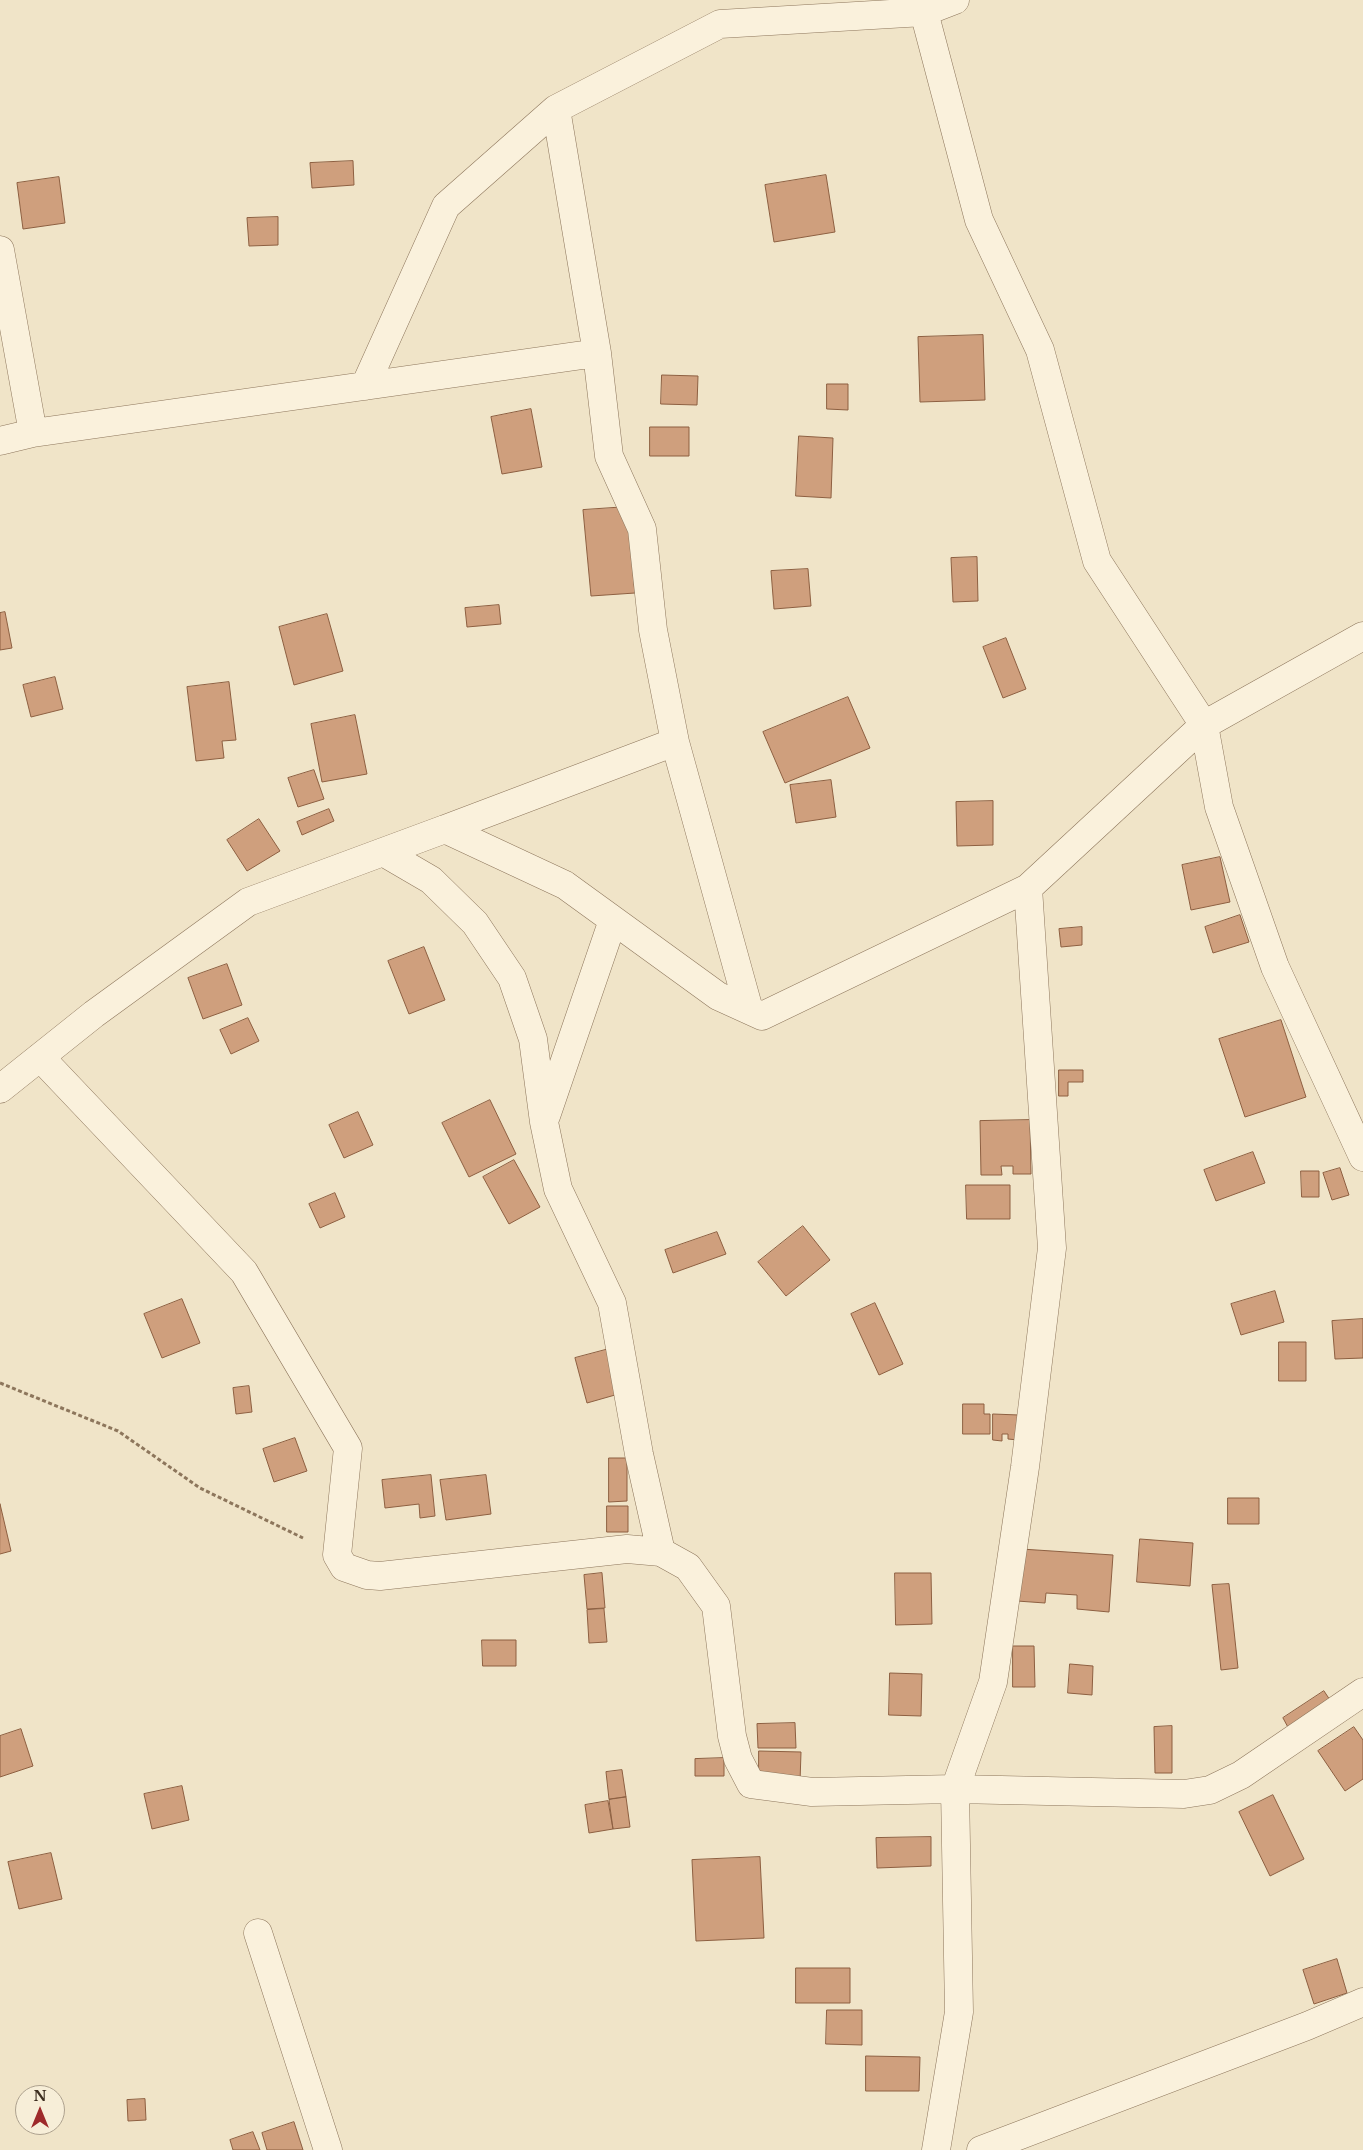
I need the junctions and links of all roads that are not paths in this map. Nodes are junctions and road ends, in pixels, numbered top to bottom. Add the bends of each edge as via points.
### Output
1 (955, 0) edge
2 (924, 12) junction
3 (556, 109) junction
4 (0, 250) edge
5 (597, 353) junction
6 (366, 386) junction
7 (33, 433) junction
8 (0, 441) edge
9 (1363, 636) edge
10 (1204, 725) junction
11 (675, 742) junction
12 (446, 829) junction
13 (383, 852) junction
14 (1028, 888) junction
15 (613, 920) junction
16 (749, 1010) junction
17 (40, 1057) junction
18 (0, 1089) edge
19 (544, 1122) junction
20 (1363, 1158) edge
21 (661, 1552) junction
22 (1363, 1692) edge
23 (955, 1789) junction
24 (258, 1933) dead end
25 (1363, 2002) edge
26 (328, 2150) edge
27 (936, 2150) edge
28 (980, 2150) edge

1 - 2 street
2 - 3 street via 720,24
2 - 10 street via 979,220 1040,350 1097,561
3 - 5 street
3 - 6 street via 446,206
4 - 7 street
5 - 6 street
5 - 11 street via 609,456 642,529 653,630
6 - 7 street
7 - 8 street
9 - 10 street
10 - 14 street
10 - 20 street via 1219,807 1275,966
11 - 12 street
11 - 16 street
12 - 13 street
12 - 15 street via 565,885
13 - 17 street via 248,902
13 - 19 street via 431,880 456,904 475,923 512,978 533,1039
14 - 16 street via 762,1016
14 - 23 street via 1052,1248 1025,1467 993,1682
15 - 16 street via 718,996
15 - 19 street
17 - 18 street
17 - 21 street via 244,1272 348,1448 337,1555 344,1567 380,1576 627,1550
19 - 21 street via 558,1189 612,1303 639,1454
21 - 23 street via 688,1567 716,1606 732,1736 738,1759 751,1784 812,1792
22 - 23 street via 1241,1775 1210,1790 1184,1794
23 - 27 street via 959,2012
24 - 26 street
25 - 28 street

